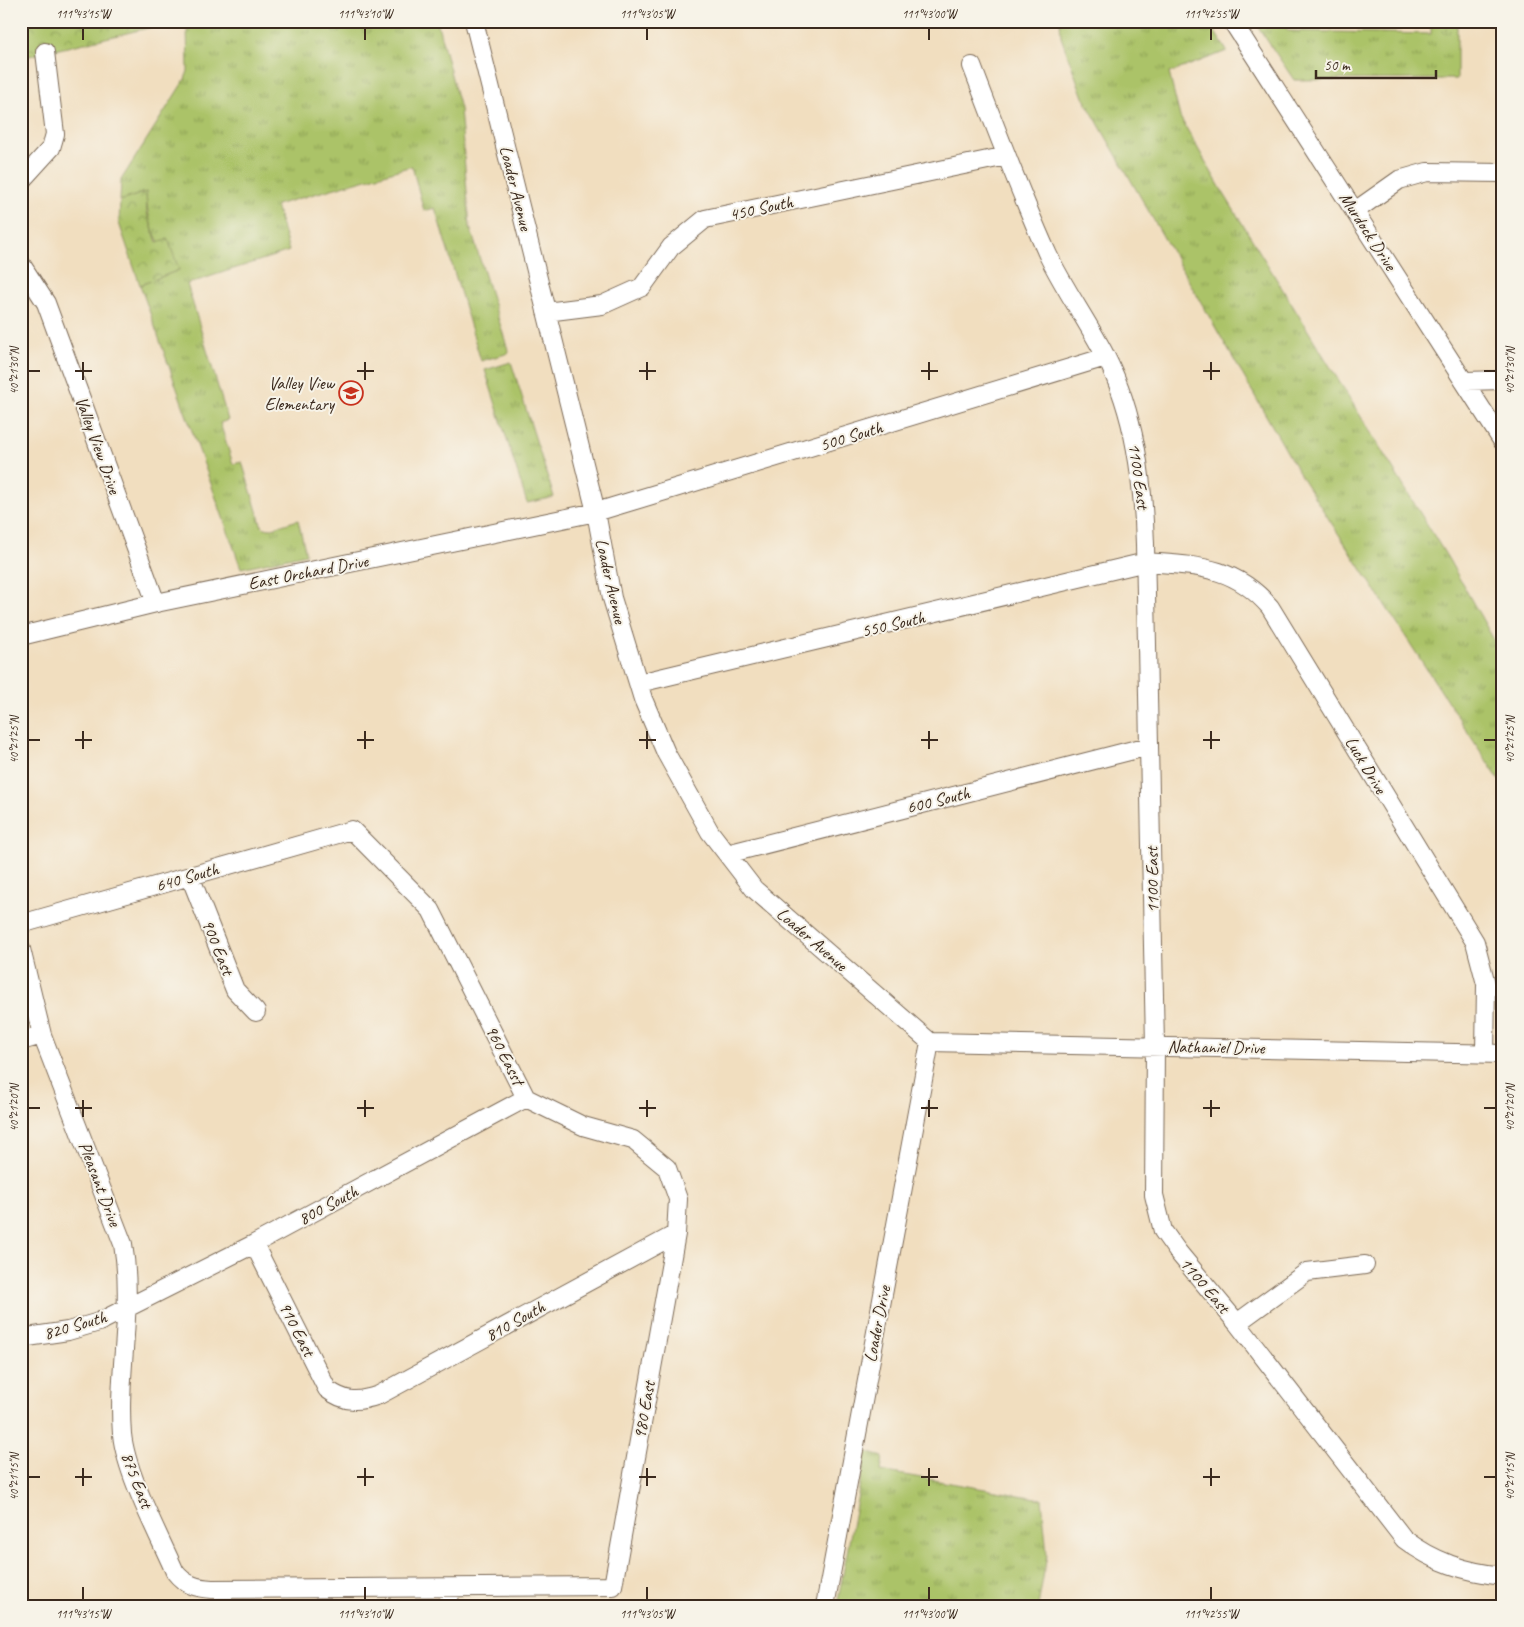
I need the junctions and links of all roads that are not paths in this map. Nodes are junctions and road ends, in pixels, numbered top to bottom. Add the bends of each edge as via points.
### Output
1 (474, 21) edge
2 (1232, 21) edge
3 (45, 52) dead end
4 (972, 66) dead end
5 (1007, 156) junction
6 (1503, 173) edge
7 (21, 181) edge
8 (1355, 212) junction
9 (21, 264) edge
10 (546, 312) junction
11 (1106, 358) junction
12 (1503, 380) edge
13 (1465, 381) junction
14 (1503, 442) edge
15 (596, 512) junction
16 (1146, 562) junction
17 (156, 603) junction
18 (21, 636) edge
19 (639, 683) junction
20 (1149, 746) junction
21 (352, 830) joint
22 (727, 854) junction
23 (190, 876) junction
24 (21, 924) edge
25 (21, 949) edge
26 (256, 1012) dead end
27 (42, 1035) junction
28 (21, 1041) edge
29 (930, 1042) junction
30 (1155, 1046) junction
31 (1485, 1054) junction
32 (1503, 1054) edge
33 (526, 1098) junction
34 (676, 1234) junction
35 (254, 1244) junction
36 (1365, 1265) dead end
37 (128, 1307) junction
38 (1237, 1323) junction
39 (21, 1338) edge
40 (352, 1402) joint
41 (1503, 1576) edge
42 (451, 1588) junction
43 (448, 1606) edge
44 (825, 1606) edge

1 - 10 street, Loader Avenue
2 - 8 street, Murdock Drive
3 - 7 street via 55,134 51,148
4 - 5 street, 1100 East
5 - 10 street, 450 South via 705,220 671,247 642,287 602,305
5 - 11 street, 1100 East via 1049,256
6 - 8 street via 1427,172 1400,180
8 - 13 street, Murdock Drive
9 - 17 street, Valley View Drive via 46,302
10 - 15 street, Loader Avenue
11 - 15 street, 500 South
11 - 16 street, 1100 East via 1121,393 1136,449 1144,498
12 - 13 street
13 - 14 street, Murdock Drive
15 - 17 street, East Orchard Drive
15 - 19 street, Loader Avenue via 612,598
16 - 19 street, 550 South
16 - 20 street, 1100 East
16 - 31 street, Luck Drive via 1207,567 1229,574 1246,584 1270,607 1475,942 1486,984
17 - 18 street, East Orchard Drive
19 - 22 street, Loader Avenue via 658,735 685,791
20 - 22 street, 600 South
20 - 30 street, 1100 East
21 - 23 street, 640 South
21 - 33 street, 960 Easst via 431,910
22 - 29 street, Loader Avenue via 754,888
23 - 24 street, 640 South
23 - 26 street, 900 East via 236,990
25 - 27 street, Pleasant Drive
27 - 28 street
27 - 37 street, Pleasant Drive via 123,1244
29 - 30 street, Nathaniel Drive
29 - 44 street, Loader Drive
30 - 31 street, Nathaniel Drive
30 - 38 street, 1100 East via 1154,1195 1157,1213 1163,1231 1178,1252
31 - 32 street, Nathaniel Drive
33 - 34 street, 960 Easst via 584,1126 633,1140 667,1168 678,1199
33 - 35 street, 800 South
34 - 40 street, 810 South via 379,1395
34 - 42 street, 980 East via 613,1586
35 - 37 street, 800 South
35 - 40 street, 910 East via 327,1389
36 - 38 street via 1307,1272
37 - 39 street, 820 South via 99,1322 68,1331
37 - 42 street, 875 East via 121,1413 125,1456 175,1572 187,1583 212,1589
38 - 41 street, 1100 East via 1404,1539 1432,1559 1457,1569
42 - 43 street

